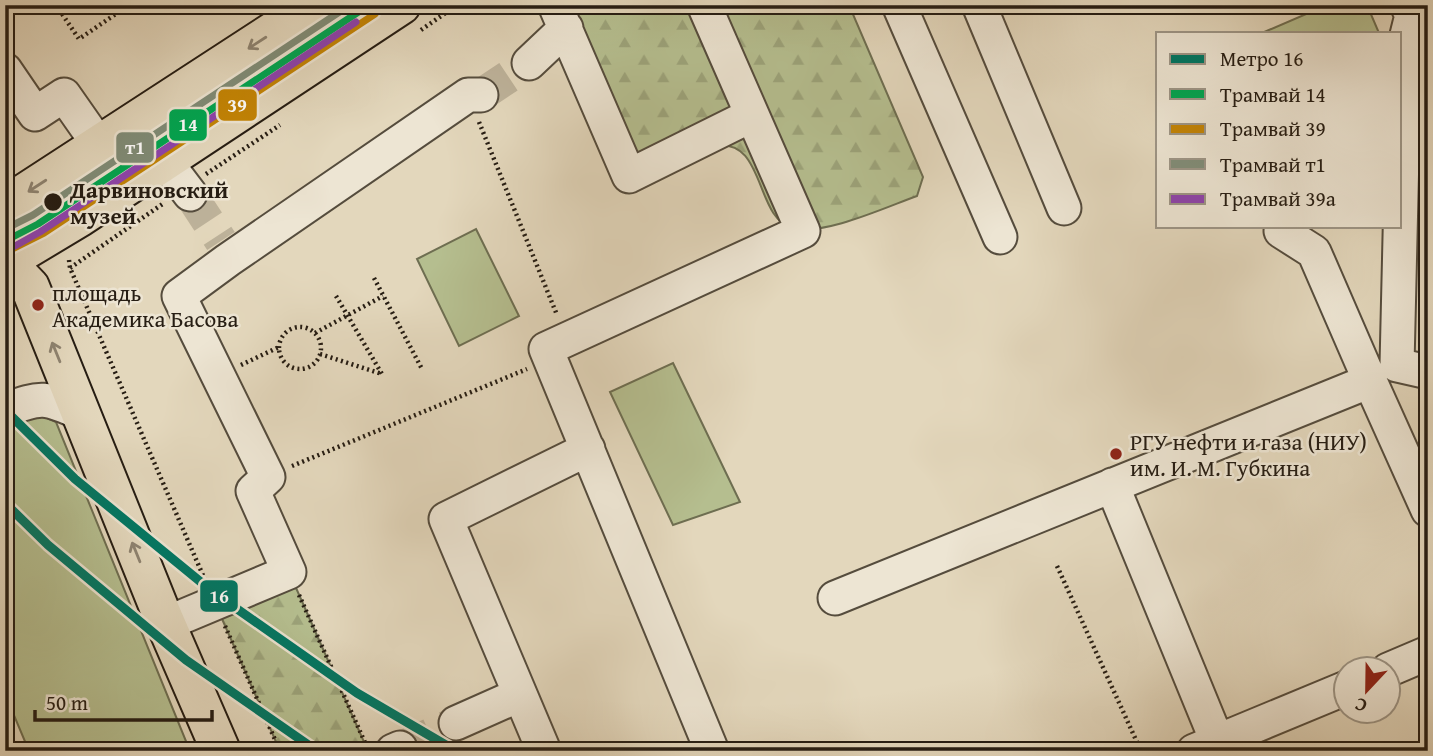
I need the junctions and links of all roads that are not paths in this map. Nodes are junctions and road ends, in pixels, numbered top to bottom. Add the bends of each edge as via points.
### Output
1 (314, 5) edge
2 (704, 5) edge
3 (900, 5) edge
4 (979, 5) edge
5 (1416, 13) edge
6 (560, 17) edge
7 (407, 21) edge
8 (1402, 57) edge
9 (529, 63) tunnel mouth
10 (5, 70) edge
11 (475, 95) tunnel mouth
12 (752, 115) junction
13 (99, 145) junction
14 (5, 206) edge
15 (1064, 208) dead end
16 (1399, 228) edge
17 (1282, 231) dead end
18 (1000, 237) dead end
19 (5, 262) edge
20 (1428, 372) edge
21 (1370, 381) junction
22 (5, 410) edge
23 (81, 413) junction
24 (588, 449) junction
25 (1112, 485) junction
26 (1428, 510) edge
27 (835, 598) dead end
28 (165, 624) junction
29 (1428, 653) edge
30 (1402, 664) edge
31 (1332, 694) edge
32 (519, 695) junction
33 (456, 723) tunnel mouth
34 (1205, 746) edge
35 (220, 751) edge
36 (544, 751) edge
37 (712, 751) edge

1 -> 13 main road
2 - 12 street
3 - 18 street
4 - 15 street
5 - 8 street
6 - 9 street
6 - 12 street via 629,176
7 - 19 main road via 180,182 80,217
10 - 13 street via 35,114 64,95
11 - 28 street via 224,251 180,296 268,477 253,491 289,572
12 - 24 street via 803,231 558,349
13 -> 14 main road
16 - 20 street via 1397,365
17 - 21 street via 1314,253
23 -> 19 main road via 30,287
21 - 25 street
21 - 26 street
22 - 23 street via 43,399
28 -> 23 main road
24 - 32 street via 446,519
24 - 37 street
25 - 27 street
25 - 34 street
28 - 35 main road
29 - 30 street
31 - 34 street
32 - 33 street
32 - 36 street

